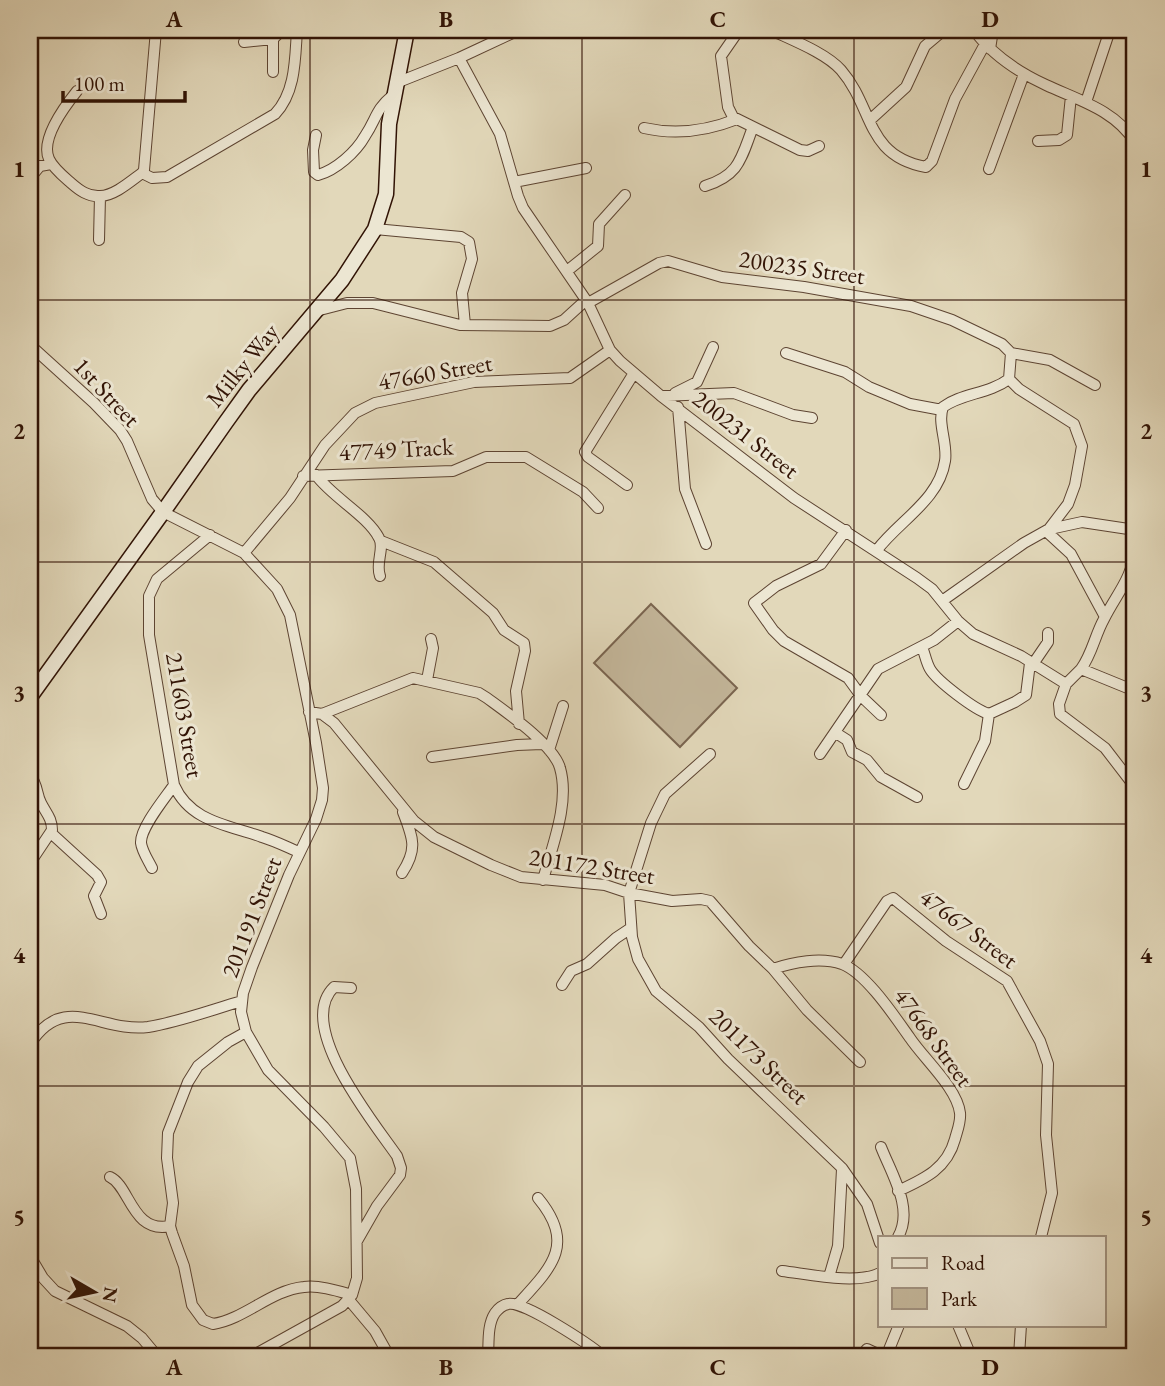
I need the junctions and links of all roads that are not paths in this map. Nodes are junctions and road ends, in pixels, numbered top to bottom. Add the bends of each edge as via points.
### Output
1 (156, 30) edge
2 (282, 30) edge
3 (297, 30) edge
4 (407, 30) edge
5 (519, 30) edge
6 (739, 30) edge
7 (771, 30) edge
8 (944, 30) edge
9 (974, 30) edge
10 (993, 30) edge
11 (1110, 30) edge
12 (273, 39) junction
13 (244, 42) dead end
14 (987, 47) junction
15 (459, 58) junction
16 (273, 72) dead end
17 (1024, 74) junction
18 (394, 89) junction
19 (77, 91) dead end
20 (1071, 96) junction
21 (1086, 102) junction
22 (737, 119) junction
23 (870, 120) junction
24 (752, 127) junction
25 (644, 128) dead end
26 (1132, 134) edge
27 (316, 135) dead end
28 (1038, 141) dead end
29 (818, 146) dead end
30 (51, 164) junction
31 (586, 168) dead end
32 (989, 169) dead end
33 (142, 173) junction
34 (30, 178) edge
35 (514, 182) junction
36 (705, 186) dead end
37 (625, 195) dead end
38 (100, 197) junction
39 (375, 229) junction
40 (99, 240) dead end
41 (567, 271) junction
42 (587, 302) junction
43 (316, 311) junction
44 (466, 325) junction
45 (30, 345) edge
46 (713, 347) dead end
47 (610, 350) junction
48 (786, 353) dead end
49 (1011, 353) junction
50 (634, 373) junction
51 (1009, 379) junction
52 (1095, 385) dead end
53 (666, 395) junction
54 (678, 407) junction
55 (942, 410) junction
56 (812, 418) dead end
57 (316, 475) junction
58 (303, 476) junction
59 (627, 485) dead end
60 (598, 508) dead end
61 (163, 512) junction
62 (846, 530) junction
63 (1047, 530) junction
64 (1135, 530) edge
65 (211, 535) junction
66 (381, 541) junction
67 (706, 544) dead end
68 (1135, 549) edge
69 (877, 550) junction
70 (244, 553) junction
71 (380, 576) dead end
72 (1135, 584) edge
73 (1124, 588) junction
74 (942, 601) junction
75 (1105, 617) junction
76 (958, 621) junction
77 (1048, 633) dead end
78 (431, 639) dead end
79 (922, 647) junction
80 (1031, 663) junction
81 (1081, 669) junction
82 (427, 680) junction
83 (1066, 684) junction
84 (1135, 691) edge
85 (861, 696) junction
86 (30, 697) edge
87 (563, 706) dead end
88 (309, 712) junction
89 (322, 714) junction
90 (989, 714) junction
91 (881, 715) dead end
92 (519, 724) junction
93 (836, 733) junction
94 (546, 747) junction
95 (710, 754) dead end
96 (820, 754) dead end
97 (432, 757) dead end
98 (30, 775) edge
99 (964, 784) dead end
100 (174, 785) junction
101 (1135, 787) edge
102 (917, 797) dead end
103 (400, 805) junction
104 (51, 833) junction
105 (299, 852) junction
106 (30, 863) edge
107 (152, 868) dead end
108 (402, 873) dead end
109 (543, 880) junction
110 (629, 893) junction
111 (101, 915) dead end
112 (631, 928) junction
113 (844, 964) junction
114 (773, 969) junction
115 (562, 985) dead end
116 (351, 988) dead end
117 (242, 1001) junction
118 (246, 1032) junction
119 (30, 1044) edge
120 (860, 1062) dead end
121 (30, 1117) edge
122 (881, 1147) dead end
123 (30, 1150) edge
124 (842, 1168) junction
125 (110, 1177) dead end
126 (898, 1191) junction
127 (538, 1198) dead end
128 (170, 1226) junction
129 (899, 1236) edge
130 (1041, 1236) edge
131 (878, 1237) edge
132 (356, 1243) junction
133 (30, 1256) edge
134 (782, 1271) dead end
135 (878, 1274) edge
136 (829, 1277) junction
137 (350, 1297) junction
138 (518, 1304) junction
139 (899, 1326) edge
140 (958, 1326) edge
141 (1021, 1326) edge
142 (864, 1352) edge
143 (600, 1354) edge
144 (157, 1356) edge
145 (252, 1356) edge
146 (388, 1356) edge
147 (488, 1356) edge
148 (971, 1356) edge
149 (1019, 1356) edge

1 - 33 street
2 - 12 street
3 - 33 street via 291,85 275,114 167,177
4 - 18 street, Milky Way
5 - 15 street
6 - 22 street via 721,56 728,107
7 - 23 street via 839,68
8 - 23 street via 925,46 906,87
9 - 14 street
10 - 14 street
11 - 21 street
12 - 13 street
12 - 16 street
14 - 17 street
14 - 23 street via 955,99 928,167 897,157 878,140
15 - 18 street
15 - 35 street, 200231 Street via 493,117
17 - 20 street
17 - 32 street
18 - 27 street via 353,151 318,176 313,165
18 - 39 street, Milky Way via 386,194
19 - 30 street via 53,127 47,151
20 - 21 street
20 - 28 street via 1066,135
21 - 26 street
22 - 24 street
22 - 25 street via 688,132
24 - 29 street via 800,150
24 - 36 street via 732,174
30 - 34 street via 40,166
30 - 38 street via 79,189
31 - 35 street
33 - 38 street
35 - 41 street, 200231 Street via 523,208
37 - 41 street via 599,224 599,245
38 - 40 street
39 - 43 street, Milky Way
39 - 44 street via 461,237 469,242 472,258 462,293
41 - 42 street, 200231 Street
42 - 44 street, 200235 Street via 554,326
42 - 47 street, 200231 Street
42 - 49 street, 200235 Street via 668,261 722,277 911,306 952,320
43 - 44 street, 200235 Street via 347,303 373,303
43 - 61 street, Milky Way via 249,390
45 - 61 street, 1st Street via 120,430 152,499
46 - 53 street via 697,382
47 - 50 street, 200231 Street
47 - 58 street, 47660 Street via 570,378 474,382 375,403 347,420
48 - 55 street via 845,372 910,404
49 - 51 street
49 - 52 street, 200235 Street via 1050,360
50 - 53 street, 200231 Street
50 - 59 street via 585,452
51 - 55 street
51 - 63 street via 1073,424 1081,438 1072,496
53 - 54 street, 200231 Street
53 - 56 street via 734,393
54 - 62 street, 200231 Street via 794,498
54 - 67 street via 685,489
55 - 69 street via 946,446 938,483
57 - 58 street, 47749 Track
57 - 60 street, 47749 Track via 453,471 486,457 526,457 583,492
57 - 66 street
58 - 70 street, 47660 Street
61 - 65 street, 201191 Street
61 - 86 street, Milky Way
62 - 69 street, 200231 Street
62 - 85 street via 821,564 776,586 754,603 784,641 848,678
63 - 64 street via 1082,522
63 - 74 street
63 - 75 street via 1071,554
65 - 70 street, 201191 Street
65 - 100 street, 211603 Street via 157,579 149,596 149,635
66 - 71 street
66 - 92 street via 434,562 493,613 504,630 524,643 516,697
68 - 73 street
69 - 74 street, 200231 Street
70 - 88 street, 201191 Street via 287,606
72 - 73 street
73 - 75 street
74 - 76 street, 200231 Street
75 - 81 street
76 - 79 street
76 - 80 street, 200231 Street via 973,634
77 - 80 street via 1048,642
78 - 82 street
79 - 85 street via 878,669
79 - 90 street via 936,676
80 - 83 street, 200231 Street
80 - 90 street via 1026,695
81 - 83 street
81 - 84 street
82 - 89 street via 410,678
82 - 92 street via 479,693
83 - 101 street via 1059,704 1062,717 1105,748
85 - 91 street
85 - 93 street
87 - 94 street
88 - 89 street
88 - 105 street, 201191 Street via 322,800
89 - 103 street, 201172 Street
90 - 99 street via 985,741
92 - 94 street
93 - 96 street
93 - 102 street via 881,777
94 - 97 street via 517,745
94 - 109 street via 560,768 562,794
95 - 110 street via 665,794
98 - 104 street via 52,821
100 - 105 street, 211603 Street via 181,799 204,818
100 - 107 street via 142,837
103 - 108 street via 413,847
103 - 109 street, 201172 Street via 446,843 510,874
104 - 106 street
104 - 111 street via 97,875 101,882 94,896
105 - 117 street, 201191 Street
109 - 110 street, 201172 Street via 605,885
110 - 112 street, 201173 Street
110 - 114 street, 201172 Street via 672,901 710,901
112 - 115 street via 587,964 571,971
112 - 124 street, 201173 Street via 638,959 656,991 699,1027
113 - 114 street via 816,961
113 - 126 street, 47668 Street via 882,999 960,1110 953,1149 944,1164
113 - 130 street, 47667 Street via 893,898 1013,989 1040,1041 1049,1073 1046,1135 1052,1193
114 - 120 street, 201172 Street
116 - 132 street via 334,987 328,995 326,1036 345,1083 401,1168
117 - 118 street, 201191 Street
117 - 119 street via 149,1027 58,1018 44,1026
118 - 128 street via 202,1061 179,1103 168,1132
118 - 132 street, 201191 Street via 268,1070 350,1158 356,1189
121 - 123 street
122 - 126 street
124 - 131 street, 201173 Street via 867,1204
124 - 136 street via 838,1246
125 - 128 street via 149,1223
126 - 129 street via 905,1216
127 - 138 street via 556,1225 558,1248 552,1263
128 - 137 street via 192,1305 208,1323 218,1324 301,1287
132 - 137 street, 201191 Street via 357,1278
133 - 144 street via 55,1291 127,1326
134 - 136 street
135 - 136 street
137 - 145 street via 342,1306
137 - 146 street
138 - 143 street
138 - 147 street via 506,1304 494,1314
139 - 142 street via 886,1354
140 - 148 street
141 - 149 street

